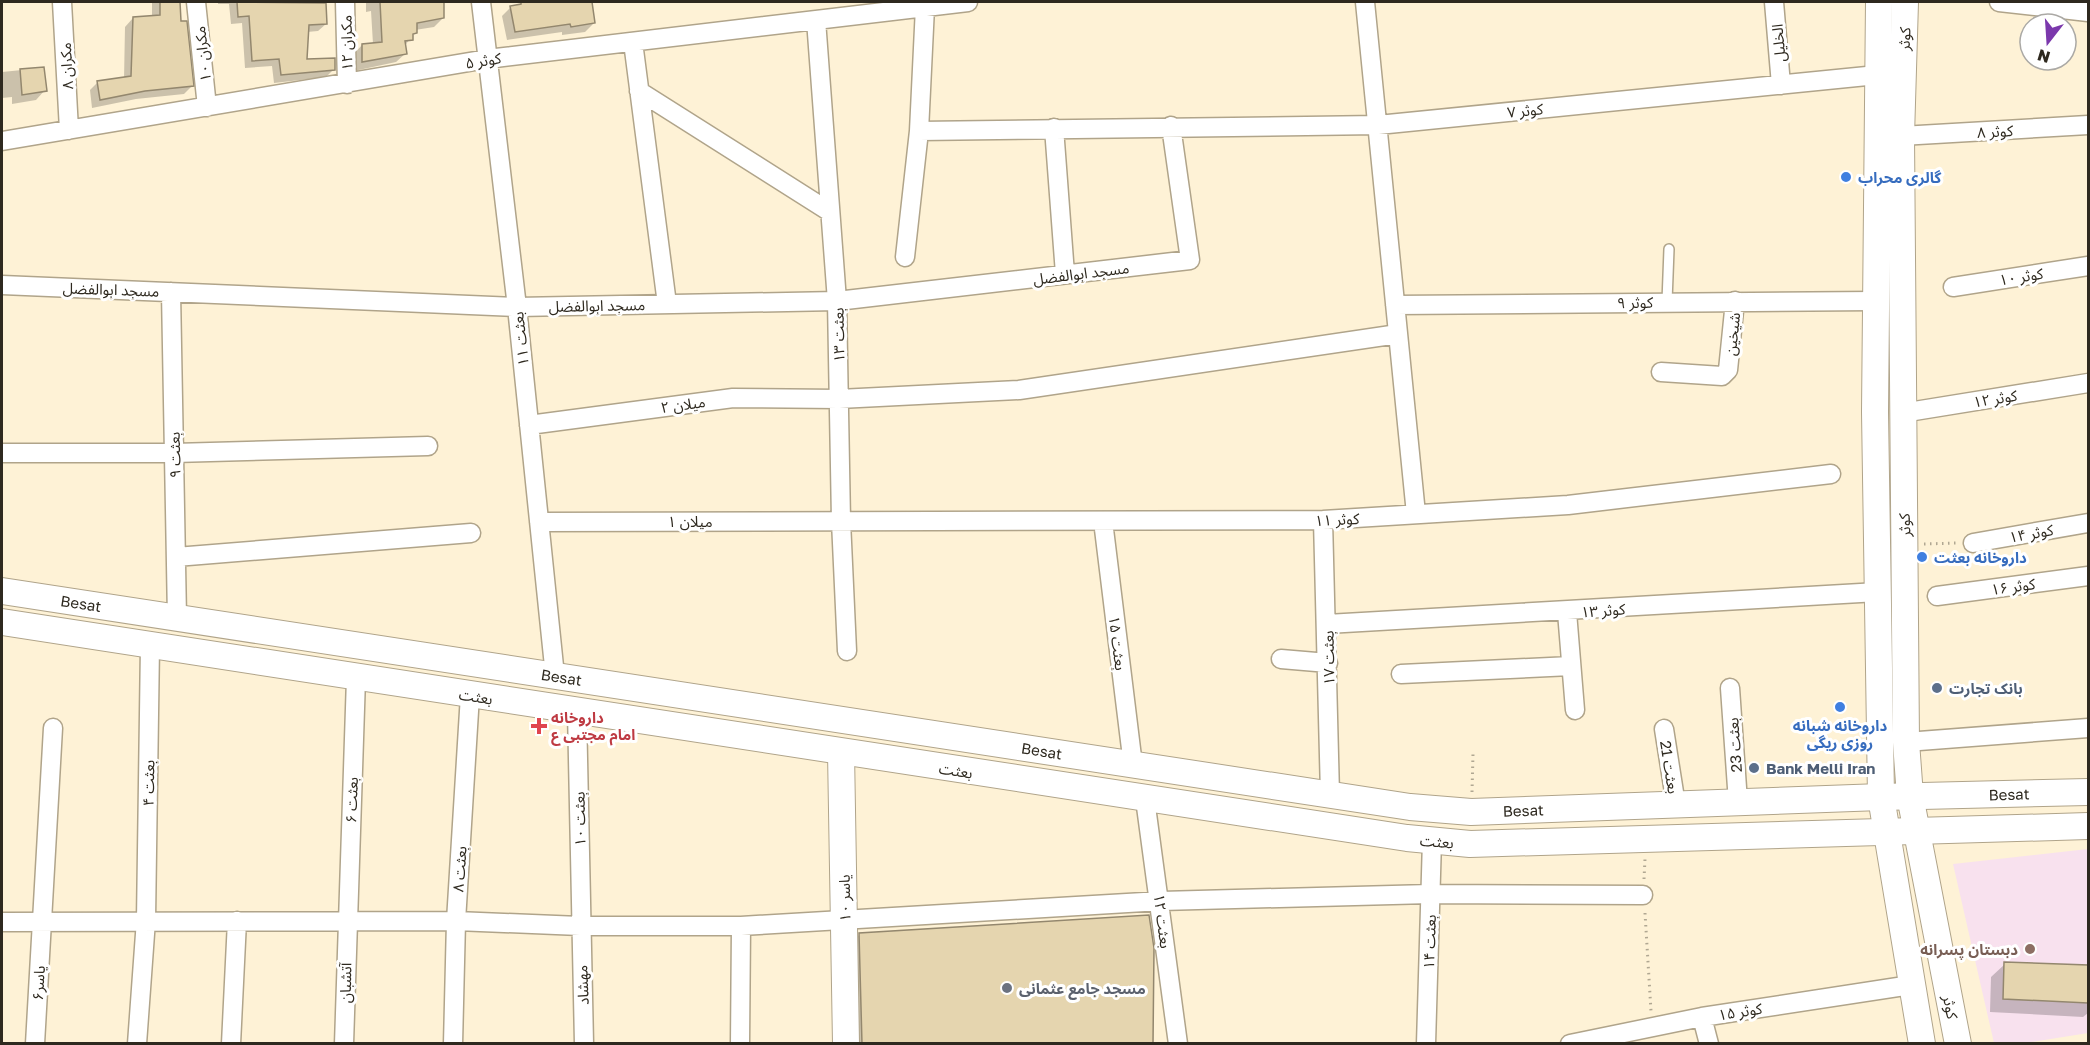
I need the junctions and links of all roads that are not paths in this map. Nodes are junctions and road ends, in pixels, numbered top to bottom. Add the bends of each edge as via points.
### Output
1 (62, 2) edge
2 (196, 2) edge
3 (345, 2) edge
4 (481, 2) edge
5 (968, 2) edge
6 (1365, 2) edge
7 (1774, 2) edge
8 (1879, 2) edge
9 (1905, 2) edge
10 (1999, 2) edge
11 (925, 7) junction
12 (2088, 12) edge
13 (816, 20) junction
14 (633, 42) junction
15 (487, 59) junction
16 (1877, 75) junction
17 (347, 84) junction
18 (1781, 85) junction
19 (639, 91) junction
20 (207, 107) junction
21 (1378, 125) junction
22 (2088, 125) edge
23 (1171, 126) junction
24 (1054, 128) junction
25 (69, 130) junction
26 (919, 131) junction
27 (1901, 136) junction
28 (2, 141) edge
29 (830, 212) junction
30 (1669, 249) dead end
31 (905, 257) dead end
32 (2088, 266) edge
33 (1065, 274) junction
34 (2, 285) edge
35 (1953, 287) dead end
36 (171, 292) junction
37 (1735, 301) junction
38 (1875, 301) junction
39 (837, 302) junction
40 (1667, 302) junction
41 (667, 304) junction
42 (1395, 305) junction
43 (517, 307) junction
44 (1398, 334) junction
45 (1661, 372) dead end
46 (2088, 383) edge
47 (839, 399) junction
48 (1902, 413) junction
49 (529, 425) junction
50 (428, 446) dead end
51 (2, 453) edge
52 (174, 453) junction
53 (1832, 474) dead end
54 (1416, 514) junction
55 (1323, 520) junction
56 (841, 521) junction
57 (1103, 521) junction
58 (539, 522) junction
59 (2088, 523) edge
60 (471, 533) dead end
61 (1973, 543) road end
62 (176, 557) junction
63 (2088, 576) edge
64 (2, 591) edge
65 (1878, 592) junction
66 (1937, 596) dead end
67 (1567, 612) junction
68 (177, 618) junction
69 (2, 622) edge
70 (1328, 624) junction
71 (150, 645) junction
72 (847, 651) dead end
73 (1281, 659) dead end
74 (1328, 663) junction
75 (1571, 666) junction
76 (1401, 674) dead end
77 (555, 676) junction
78 (356, 678) junction
79 (1730, 688) dead end
80 (470, 695) junction
81 (1575, 710) dead end
82 (577, 711) junction
83 (53, 728) dead end
84 (2088, 728) edge
85 (1664, 729) dead end
86 (1906, 742) junction
87 (840, 752) junction
88 (1133, 765) junction
89 (1214, 778) junction
90 (2088, 792) edge
91 (1330, 795) junction
92 (1910, 796) junction
93 (1881, 797) junction
94 (1145, 799) junction
95 (1738, 802) junction
96 (1676, 805) junction
97 (1209, 809) junction
98 (2088, 826) edge
99 (1916, 831) junction
100 (1884, 832) junction
101 (1432, 840) junction
102 (1430, 894) junction
103 (1643, 895) road end
104 (1161, 901) junction
105 (146, 920) junction
106 (237, 921) junction
107 (456, 921) junction
108 (845, 921) junction
109 (2, 922) edge
110 (40, 922) junction
111 (346, 922) junction
112 (580, 926) junction
113 (741, 926) junction
114 (1911, 985) junction
115 (1702, 1017) junction
116 (1610, 1040) edge
117 (35, 1044) edge
118 (137, 1044) edge
119 (231, 1044) edge
120 (344, 1044) edge
121 (453, 1044) edge
122 (584, 1044) edge
123 (740, 1044) edge
124 (846, 1044) edge
125 (1178, 1044) edge
126 (1426, 1044) edge
127 (1570, 1044) edge
128 (1709, 1044) edge
129 (1922, 1044) edge
130 (1958, 1044) edge

1 - 25 street, مکران ۸
2 - 20 street, مکران ۱۰
3 - 17 street, مکران ۱۲
4 - 15 street, بعثت ۱۱
5 - 11 street, کوثر ۵
6 - 21 street
7 - 18 street, الخلیل
8 - 16 main road, کوثر
9 - 27 main road, کوثر
10 - 12 street
11 - 13 street, کوثر ۵
11 - 26 street
13 - 14 street, کوثر ۵
13 - 29 street, بعثت ۱۳
14 - 15 street, کوثر ۵
14 - 19 street
15 - 17 street, کوثر ۵
15 - 43 street, بعثت ۱۱
16 - 18 street, کوثر ۷
16 - 38 main road, کوثر
17 - 20 street, کوثر ۵
18 - 21 street, کوثر ۷
19 - 29 street
19 - 41 street
20 - 25 street, کوثر ۵
21 - 23 street, کوثر ۷
21 - 42 street
22 - 27 street, کوثر ۸
23 - 24 street, کوثر ۷
23 - 33 street, مسجد ابوالفضل via 1191,260
24 - 26 street, کوثر ۷
24 - 33 street
25 - 28 street, کوثر ۵
26 - 31 street
27 - 48 main road, کوثر
29 - 39 street, بعثت ۱۳
30 - 40 lane
32 - 35 street, کوثر ۱۰
33 - 39 street, مسجد ابوالفضل
34 - 36 street, مسجد ابوالفضل
36 - 43 street, مسجد ابوالفضل
36 - 52 street, بعثت ۹
37 - 38 street, کوثر ۹
37 - 40 street, کوثر ۹
37 - 45 street, شیخین via 1728,370 1722,376
38 - 65 main road, کوثر
39 - 41 street, مسجد ابوالفضل
39 - 47 street, بعثت ۱۳
40 - 42 street, کوثر ۹
41 - 43 street, مسجد ابوالفضل
42 - 44 street
43 - 49 street, بعثت ۱۱
44 - 47 street, میلان ۲ via 1019,390
44 - 54 street
46 - 48 street, کوثر ۱۲
47 - 49 street, میلان ۲ via 733,398
47 - 56 street, بعثت ۱۳
48 - 86 main road, کوثر
49 - 58 street, بعثت ۱۱
50 - 52 street
51 - 52 street
52 - 62 street, بعثت ۹
53 - 54 street, کوثر ۱۱ via 1568,505
54 - 55 street, کوثر ۱۱
55 - 57 street, کوثر ۱۱
55 - 70 street, بعثت ۱۷
56 - 57 street, کوثر ۱۱
56 - 58 street, میلان ۱
56 - 72 street, بعثت ۱۳
57 - 88 street, بعثت ۱۵
58 - 77 street, بعثت ۱۱
59 - 61 street, کوثر ۱۴
60 - 62 street
62 - 68 street, بعثت ۹
63 - 66 street, کوثر ۱۶
64 - 68 main road, Besat
65 - 67 street, کوثر ۱۳
65 - 93 main road, کوثر
67 - 70 street, کوثر ۱۳
67 - 75 street
68 - 77 main road, Besat
69 - 71 main road, بعثت
70 - 74 street, بعثت ۱۷
71 - 78 main road, بعثت
71 - 105 street, بعثت ۴
73 - 74 street
74 - 91 street, بعثت ۱۷
75 - 76 street
75 - 81 street
77 - 88 main road, Besat
78 - 80 main road, بعثت
78 - 111 street, بعثت ۶
79 - 95 street, بعثت 23
80 - 82 main road, بعثت
80 - 107 street, بعثت ۸
82 - 87 main road, بعثت
82 - 112 street, بعثت ۱۰
83 - 110 street, یاسر۶
84 - 86 street
85 - 96 street, بعثت 21
86 - 92 main road, کوثر
87 - 94 main road, بعثت
87 - 108 main road, یاسر ۱۰
88 - 89 main road, Besat
89 - 91 main road, Besat
89 - 97 main road
90 - 92 main road, Besat
91 - 96 main road, Besat via 1471,812
92 - 93 main road, Besat
92 - 99 main road, کوثر
93 - 95 main road, Besat
93 - 100 main road, کوثر
94 - 97 main road, بعثت
94 - 104 street, بعثت ۱۲
95 - 96 main road, Besat
97 - 101 main road, بعثت
98 - 99 main road
99 - 100 main road, بعثت
99 - 130 main road, کوثر
100 - 101 main road, بعثت via 1470,844
100 - 114 main road, کوثر
101 - 102 street, بعثت ۱۴
102 - 103 street
102 - 104 street
102 - 126 street, بعثت ۱۴
104 - 108 street
104 - 125 street, بعثت ۱۲
105 - 106 street
105 - 110 street
105 - 118 street, بعثت ۴
106 - 111 street
106 - 119 street
107 - 111 street
107 - 112 street
107 - 121 street, بعثت ۸
108 - 113 street
108 - 124 main road, یاسر ۱۰
109 - 110 street
110 - 117 street, یاسر۶
111 - 120 street, آتشبان
112 - 113 street
112 - 122 street, مهشاد
113 - 123 street
114 - 115 street, کوثر ۱۵
114 - 129 main road, کوثر
115 - 116 street, کوثر ۱۵
115 - 128 street
116 - 127 street, کوثر ۱۵

